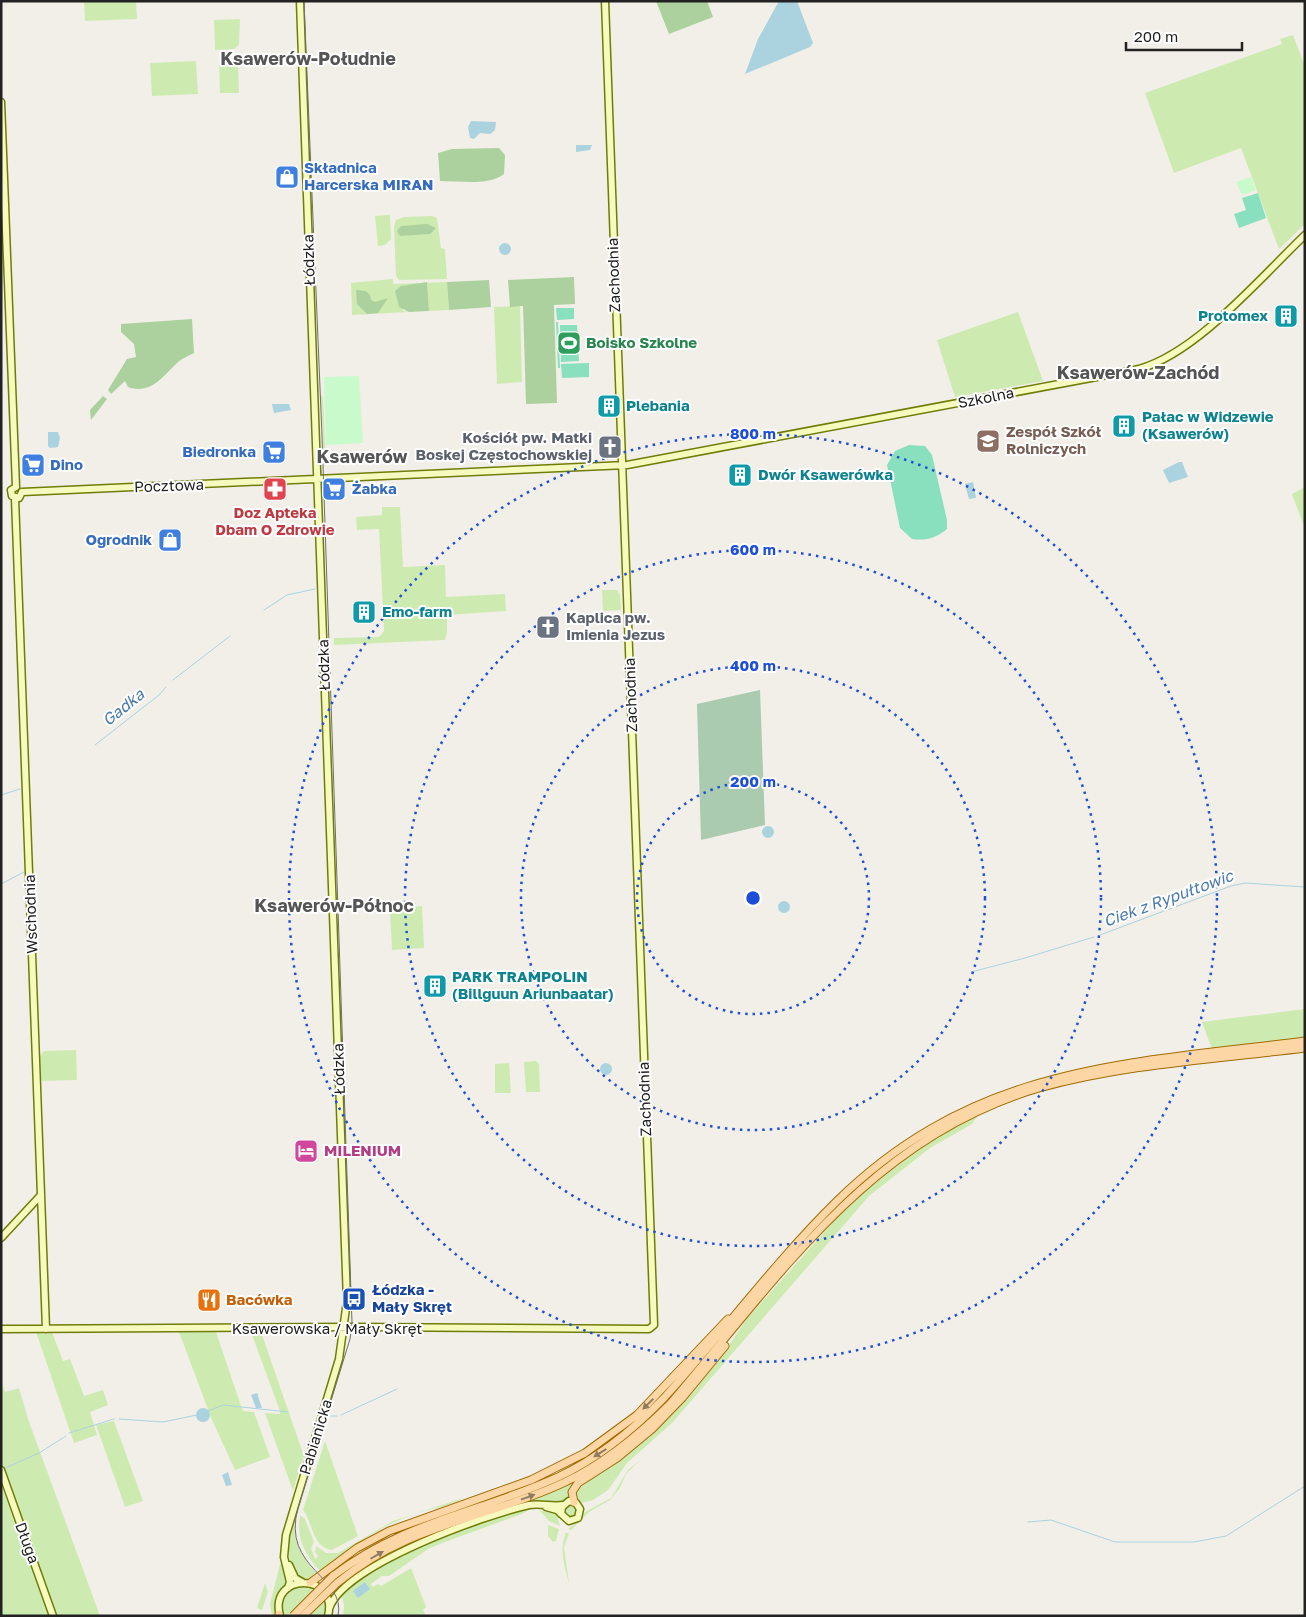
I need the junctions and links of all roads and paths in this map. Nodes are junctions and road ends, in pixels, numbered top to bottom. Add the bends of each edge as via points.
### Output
1 (300, 1) edge
2 (604, 1) edge
3 (1, 102) edge
4 (1305, 235) edge
5 (621, 465) junction
6 (317, 479) junction
7 (19, 490) junction
8 (1305, 1041) edge
9 (1305, 1048) edge
10 (41, 1195) junction
11 (1, 1238) edge
12 (743, 1306) junction
13 (744, 1317) junction
14 (345, 1328) junction
15 (652, 1328) joint
16 (1, 1329) edge
17 (46, 1329) junction
18 (1, 1470) edge
19 (574, 1502) junction
20 (538, 1504) junction
21 (563, 1505) junction
22 (561, 1514) junction
23 (285, 1546) junction
24 (335, 1579) junction
25 (302, 1582) junction
26 (310, 1583) junction
27 (288, 1588) junction
28 (323, 1591) junction
29 (340, 1592) junction
30 (329, 1612) edge
31 (280, 1615) edge
32 (53, 1616) edge
33 (294, 1616) edge
34 (303, 1616) edge

1 - 6 street, Łódzka
2 - 5 street, Zachodnia
3 - 7 street
4 - 5 street, Szkolna via 1198,336 1168,357 1147,366
5 - 6 street, Szkolna
5 - 15 street, Zachodnia via 632,695
6 - 7 street, Pocztowa
6 - 14 street, Łódzka via 346,1282
7 - 10 street, Wschodnia via 11,492 16,498
8 - 12 main road via 1078,1072 1016,1089 963,1111 909,1142 854,1184
9 - 13 main road via 1088,1077 1020,1094 966,1116 913,1148 857,1191 815,1234
10 - 11 street
10 - 17 street, Wschodnia
12 -> 24 main road via 664,1398 607,1449 542,1484 401,1534 362,1555
12 -> 26 main road via 711,1335 637,1415 585,1453 531,1480 389,1531 357,1548
13 - 19 main road via 706,1370 668,1414 635,1444 578,1484 572,1495
24 -> 13 main road via 406,1541 562,1484 612,1455 670,1404
14 - 15 street, Ksawerowska / Mały Skręt
14 - 17 street, Ksawerowska / Mały Skręt
14 - 23 street, Pabianicka via 337,1368
16 - 17 street, Ksawerowska / Mały Skręt
18 - 32 street, Długa
19 - 21 street
19 - 22 street via 580,1509 578,1518 569,1521
20 - 21 street
20 - 22 street
20 - 29 street via 417,1544 372,1568
21 - 22 street
23 - 25 street, Pabianicka via 292,1572
23 - 27 street, Pabianicka
24 - 33 main road, bridge
24 - 34 main road, bridge
25 - 26 street
25 - 27 street
26 - 28 street
27 - 31 street via 280,1599
28 - 29 street
28 - 30 street
29 - 30 street

